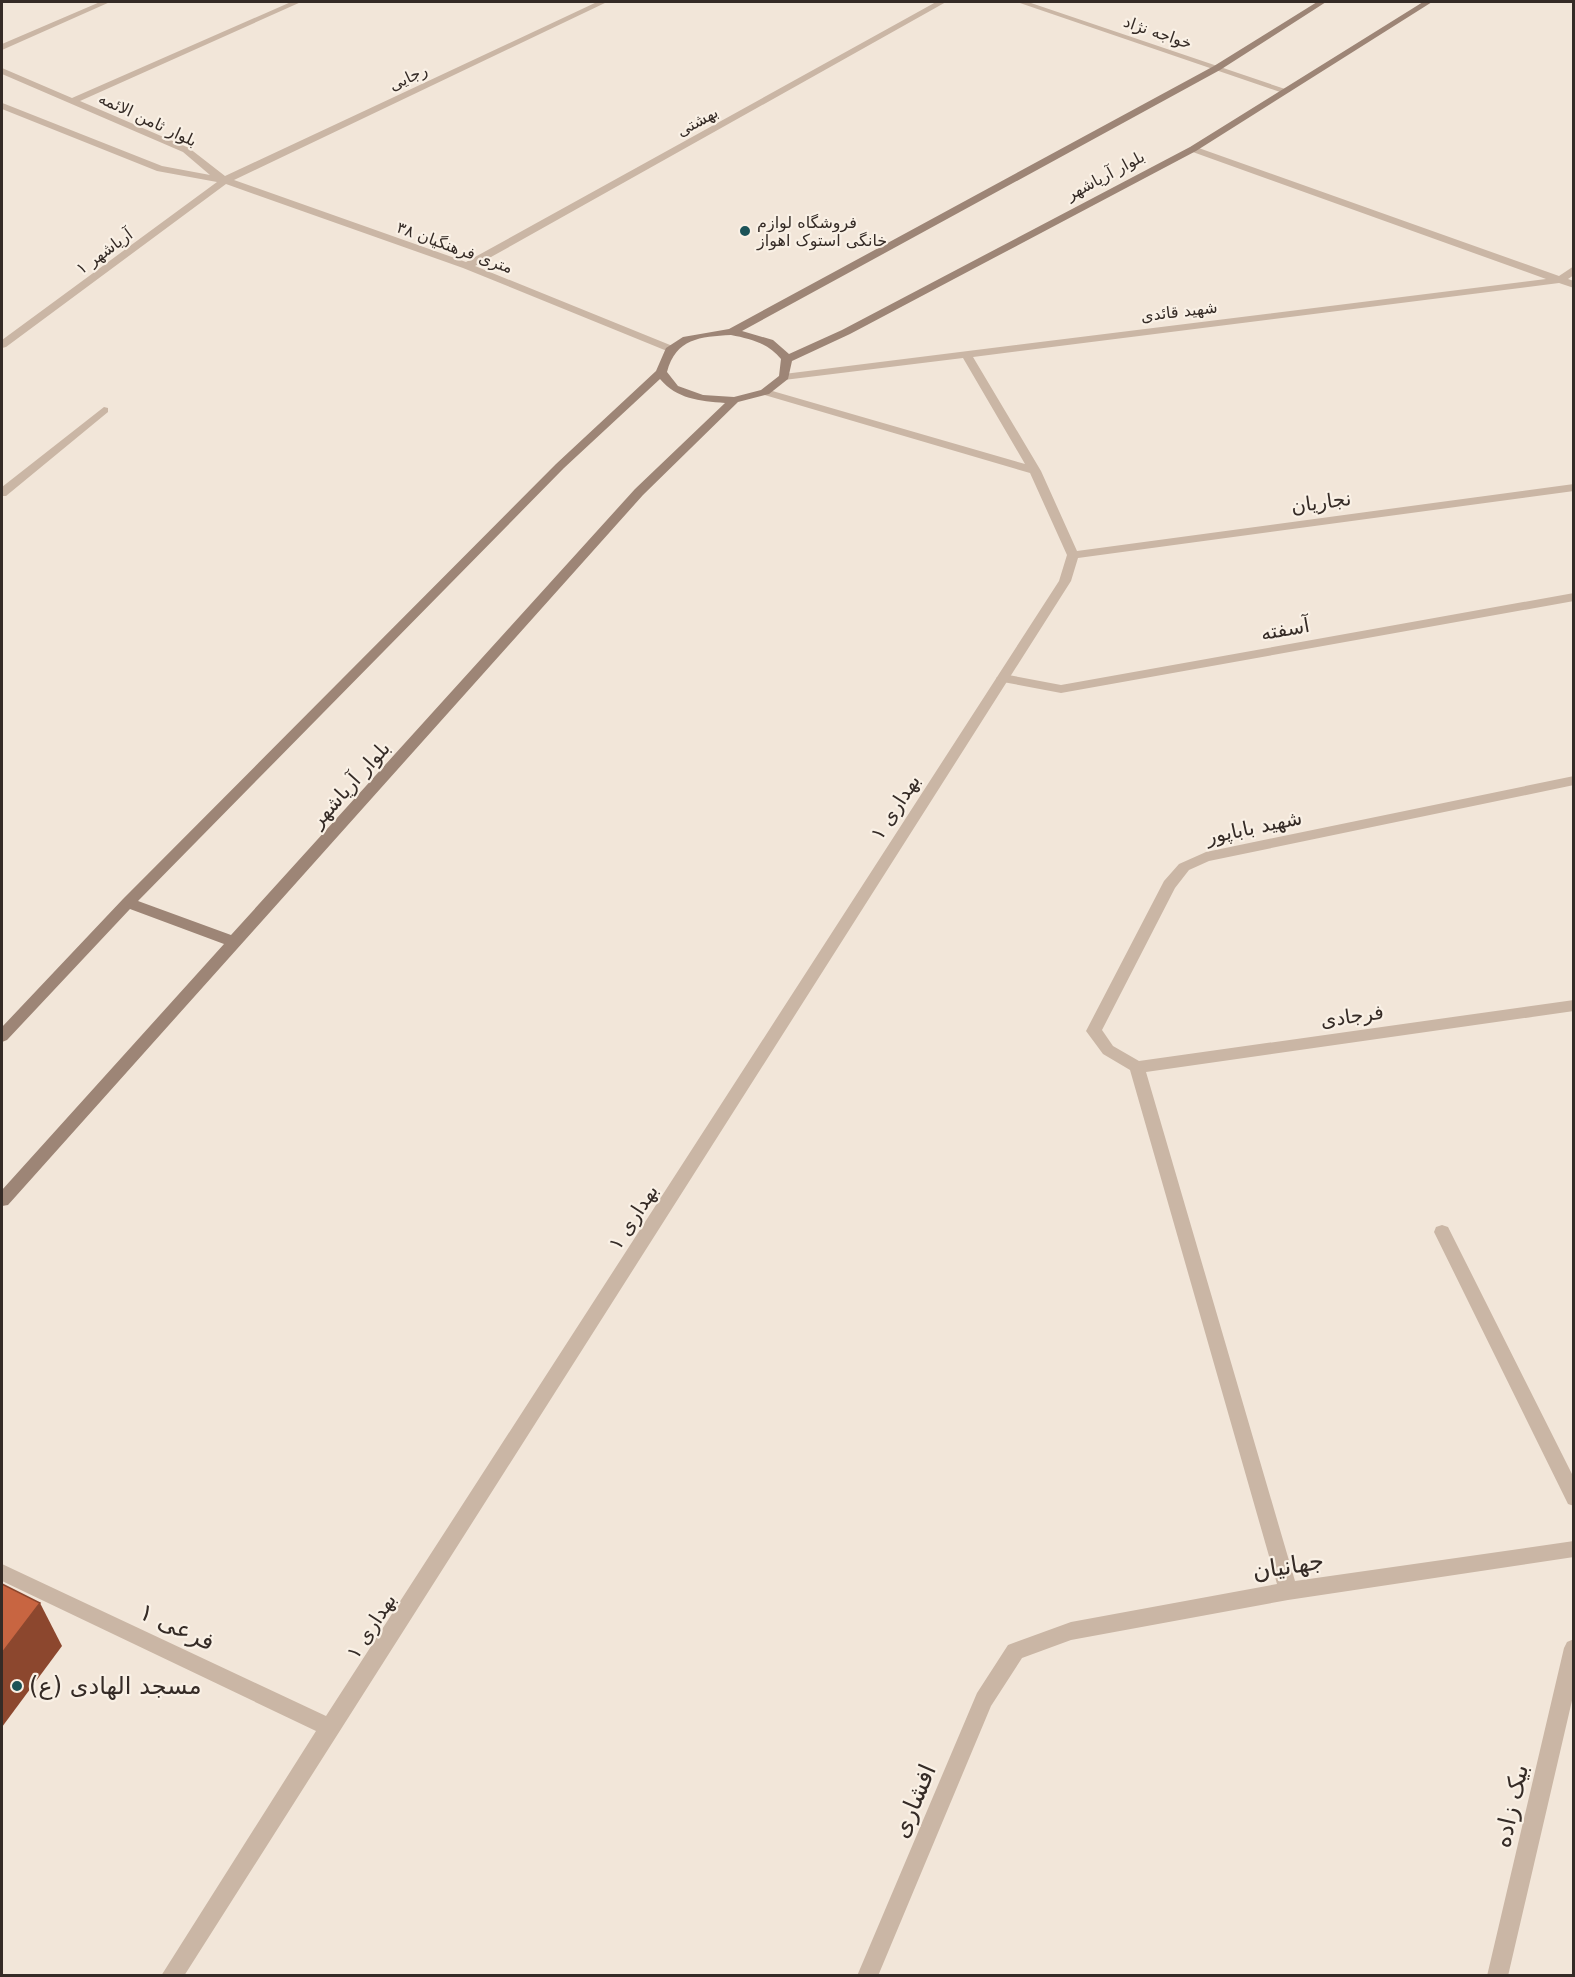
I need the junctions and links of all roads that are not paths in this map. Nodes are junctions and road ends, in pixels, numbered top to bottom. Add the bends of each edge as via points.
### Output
1 (106, 2) edge
2 (297, 2) edge
3 (603, 2) edge
4 (942, 2) edge
5 (1021, 2) edge
6 (1322, 2) edge
7 (1428, 2) edge
8 (2, 47) edge
9 (1217, 68) junction
10 (2, 71) edge
11 (1286, 91) junction
12 (72, 101) junction
13 (2, 106) edge
14 (1193, 150) junction
15 (225, 180) junction
16 (467, 266) junction
17 (1574, 269) edge
18 (1561, 280) junction
19 (1574, 285) edge
20 (730, 332) junction
21 (2, 345) edge
22 (671, 349) junction
23 (966, 354) junction
24 (787, 359) junction
25 (662, 372) junction
26 (784, 377) junction
27 (765, 392) junction
28 (734, 400) junction
29 (104, 410) dead end
30 (1035, 471) junction
31 (1574, 487) edge
32 (2, 494) edge
33 (1073, 555) junction
34 (1574, 597) edge
35 (1003, 678) junction
36 (1574, 780) edge
37 (128, 903) junction
38 (234, 942) junction
39 (1574, 1005) edge
40 (2, 1036) edge
41 (1137, 1067) junction
42 (2, 1200) edge
43 (1442, 1233) dead end
44 (1574, 1497) edge
45 (1574, 1549) edge
46 (2, 1572) edge
47 (1288, 1591) junction
48 (1574, 1648) edge
49 (1015, 1651) joint
50 (330, 1728) junction
51 (171, 1976) edge
52 (867, 1976) edge
53 (1497, 1976) edge

1 - 8 street
2 - 12 street
3 - 15 street, رجایی
4 - 16 street, بهشتی
5 - 9 street, خواجه نژاد
6 - 9 street
7 - 11 street, بلوار آریاشهر
9 - 11 street, خواجه نژاد
9 - 20 street
10 - 12 street, بلوار ثامن الائمه
11 - 14 street, بلوار آریاشهر
12 - 15 street, بلوار ثامن الائمه via 186,150
13 - 15 street, بلوار ثامن الائمه via 160,169
14 - 18 street
14 - 24 street, بلوار آریاشهر
15 - 16 street, ۳۸ متری فرهنگیان
15 - 21 street, آریاشهر ۱
16 - 22 street, ۳۸ متری فرهنگیان
17 - 18 street
18 - 19 street
18 - 23 street, شهید قائدی
20 - 22 street via 703,334
20 - 24 street via 756,336 776,346
22 - 25 street via 664,356
23 - 26 street, شهید قائدی
23 - 30 street
24 - 26 street
25 - 28 street via 674,388 701,398
25 - 37 street via 560,466
26 - 27 street
27 - 28 street
27 - 30 street
28 - 38 street, بلوار آریاشهر via 639,492
29 - 32 street
30 - 33 street
31 - 33 street, نجاریان
33 - 35 street, بهداری ۱ via 1065,581
34 - 35 street, آسفته via 1061,689
35 - 50 street, بهداری ۱
36 - 41 street, شهید باباپور via 1206,857 1184,867 1169,885 1094,1031 1108,1050
37 - 38 street
37 - 40 street
38 - 42 street, بلوار آریاشهر
39 - 41 street, فرجادی
41 - 47 street
43 - 44 street
45 - 47 street, جهانیان
46 - 50 street, فرعی ۱
47 - 49 street, جهانیان via 1071,1631
48 - 53 street, بیک زاده
49 - 52 street, افشاری via 984,1700
50 - 51 street, بهداری ۱

